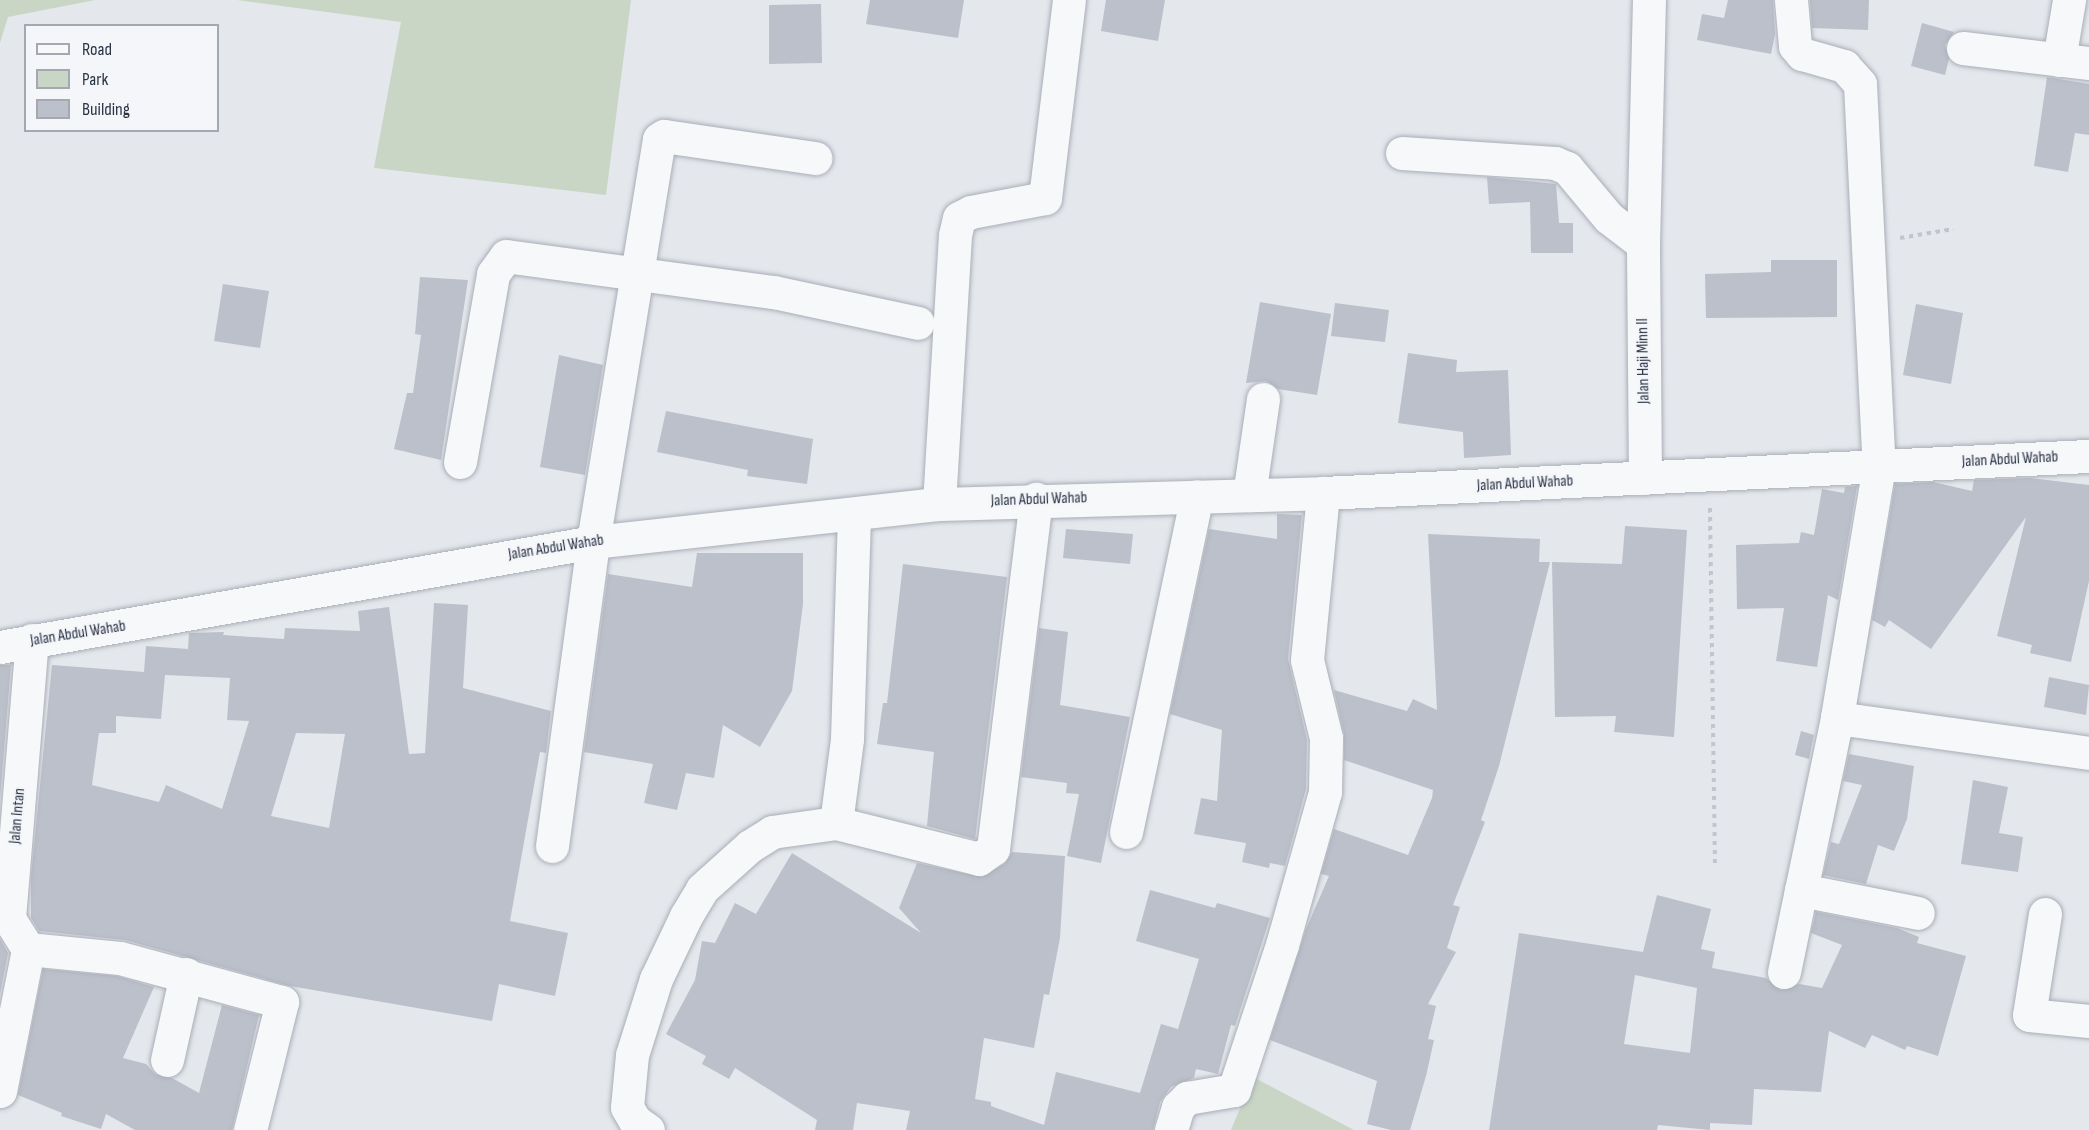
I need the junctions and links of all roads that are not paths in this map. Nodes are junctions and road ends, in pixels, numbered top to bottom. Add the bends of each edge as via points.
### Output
1 (1069, 0) edge
2 (1649, 0) edge
3 (1791, 0) edge
4 (2069, 0) edge
5 (1963, 48) dead end
6 (2074, 61) edge
7 (1402, 153) dead end
8 (815, 158) dead end
9 (1643, 244) junction
10 (639, 274) junction
11 (918, 323) dead end
12 (1263, 399) dead end
13 (2088, 449) edge
14 (460, 462) dead end
15 (1879, 466) junction
16 (1645, 478) junction
17 (1323, 493) junction
18 (1249, 495) junction
19 (1197, 496) junction
20 (1036, 499) junction
21 (939, 504) junction
22 (854, 514) junction
23 (593, 542) junction
24 (32, 640) junction
25 (0, 647) edge
26 (1837, 718) junction
27 (2089, 753) edge
28 (836, 823) junction
29 (1126, 832) dead end
30 (552, 846) dead end
31 (1801, 890) junction
32 (1918, 913) dead end
33 (2045, 914) dead end
34 (28, 949) junction
35 (1784, 972) dead end
36 (186, 974) junction
37 (2089, 1021) edge
38 (167, 1060) dead end
39 (0, 1091) edge
40 (250, 1130) edge
41 (648, 1130) edge
42 (1171, 1130) edge

1 - 21 street via 1045,198 971,212 959,218
2 - 9 street, Jalan Haji Minn II
3 - 15 street via 1795,46 1802,54 1844,66 1860,84
4 - 6 street
5 - 6 street
7 - 9 street via 1555,163 1567,168 1609,218
8 - 10 street via 664,135 657,146
9 - 16 street, Jalan Haji Minn II
10 - 11 street via 774,292
10 - 14 street via 517,255 498,262
10 - 23 street
12 - 18 street
13 - 15 street, Jalan Abdul Wahab
15 - 16 street, Jalan Abdul Wahab
15 - 26 street
16 - 17 street, Jalan Abdul Wahab
17 - 18 street, Jalan Abdul Wahab
17 - 42 street via 1307,660 1326,738 1325,792 1282,945 1234,1090 1187,1098 1178,1107
18 - 19 street, Jalan Abdul Wahab
19 - 20 street, Jalan Abdul Wahab
19 - 29 street
20 - 21 street, Jalan Abdul Wahab
20 - 28 street via 993,849 979,860
21 - 22 street, Jalan Abdul Wahab
22 - 23 street, Jalan Abdul Wahab
22 - 28 street via 847,739
23 - 24 street, Jalan Abdul Wahab
23 - 30 street
24 - 25 street, Jalan Abdul Wahab
24 - 34 street, Jalan Intan via 9,918
26 - 27 street
26 - 31 street
28 - 41 street via 772,832 750,846 702,889 686,916 643,1016 626,1088 627,1107 635,1121
31 - 32 street
31 - 35 street
33 - 37 street via 2029,1016
34 - 36 street via 120,958
34 - 39 street
36 - 38 street
36 - 40 street via 282,1002

